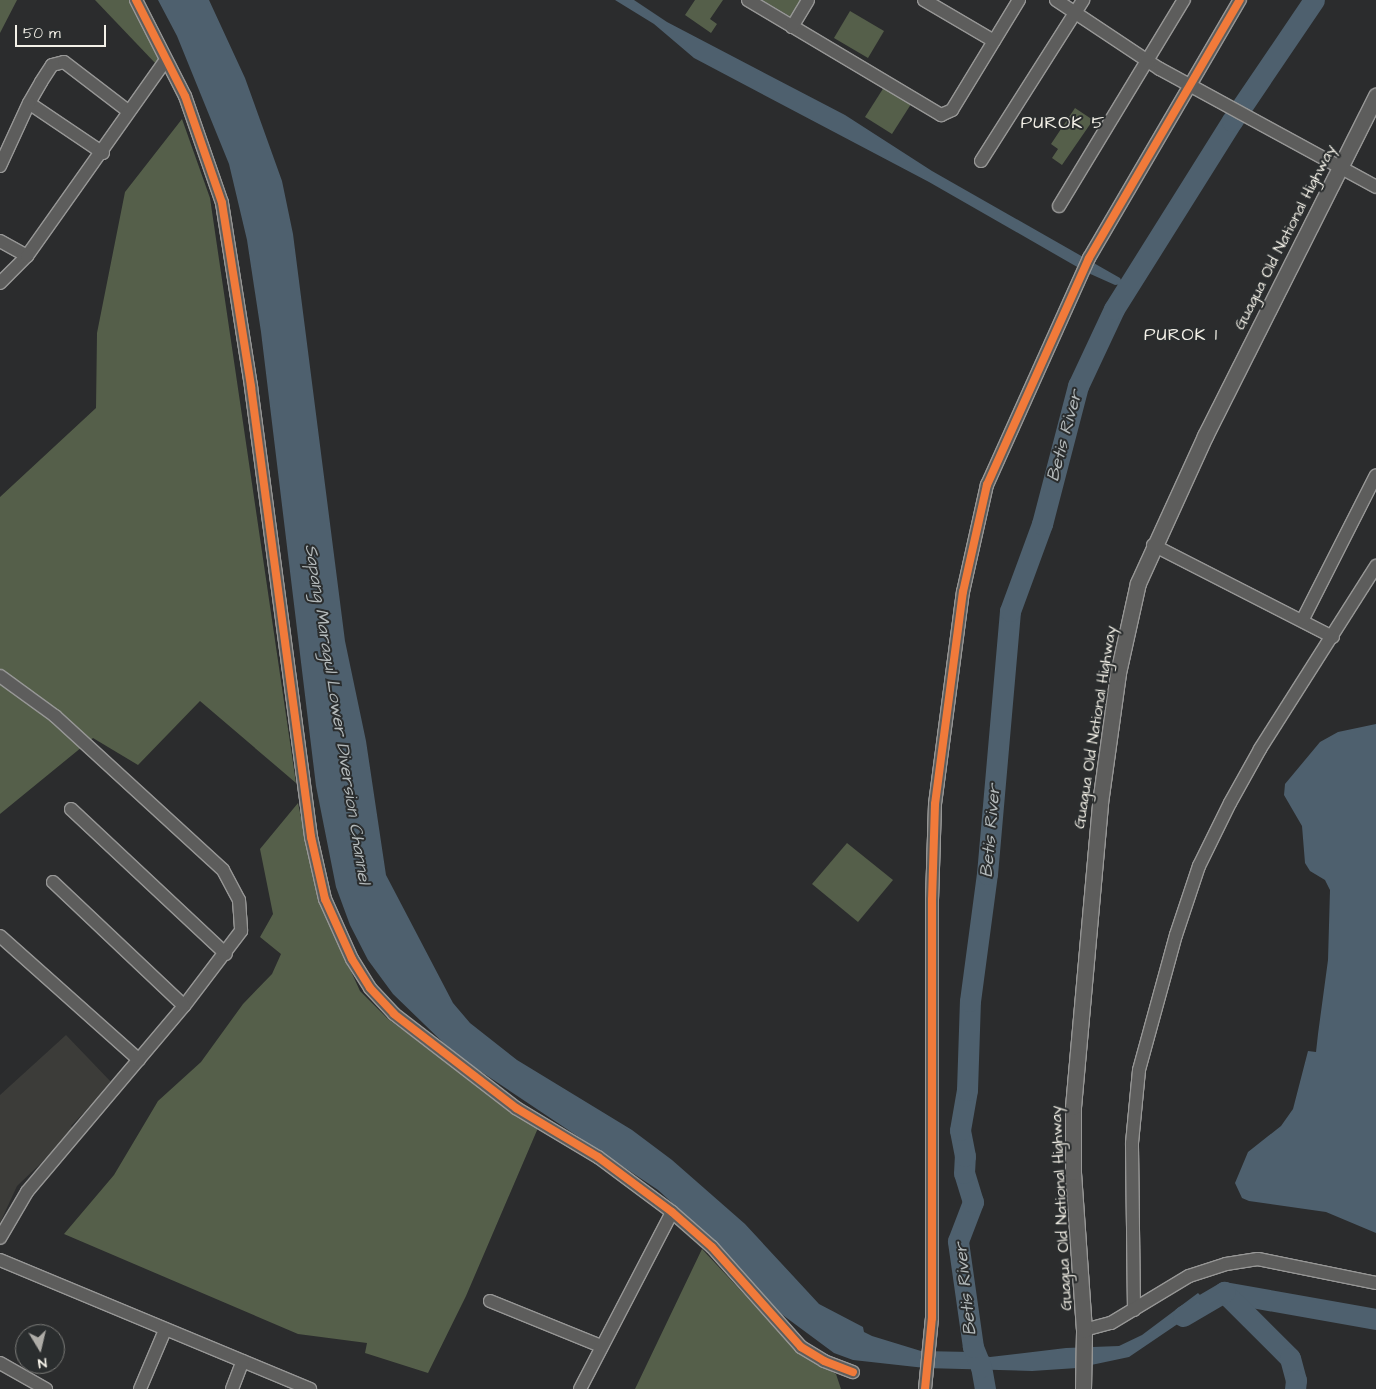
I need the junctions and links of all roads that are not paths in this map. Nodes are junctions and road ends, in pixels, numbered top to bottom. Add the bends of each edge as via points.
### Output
1 (136, 0) edge
2 (748, 0) edge
3 (808, 0) edge
4 (924, 0) edge
5 (1019, 0) edge
6 (1056, 0) edge
7 (1083, 0) edge
8 (1184, 0) edge
9 (1240, 0) edge
10 (1075, 14) junction
11 (792, 27) junction
12 (994, 41) junction
13 (1148, 60) junction
14 (165, 61) junction
15 (1193, 84) junction
16 (1376, 96) edge
17 (29, 103) junction
18 (128, 111) junction
19 (103, 153) junction
20 (981, 161) dead end
21 (0, 166) edge
22 (1340, 166) junction
23 (1376, 187) edge
24 (1059, 206) dead end
25 (0, 241) edge
26 (27, 256) junction
27 (0, 283) edge
28 (1376, 475) edge
29 (1153, 545) junction
30 (1376, 566) edge
31 (1303, 619) junction
32 (1333, 637) junction
33 (0, 676) edge
34 (71, 809) dead end
35 (53, 882) dead end
36 (0, 936) edge
37 (226, 954) junction
38 (184, 1006) junction
39 (139, 1060) junction
40 (672, 1212) junction
41 (0, 1238) edge
42 (0, 1260) edge
43 (1376, 1282) edge
44 (490, 1301) dead end
45 (1134, 1310) junction
46 (165, 1330) junction
47 (1084, 1335) junction
48 (601, 1346) junction
49 (243, 1361) junction
50 (0, 1363) edge
51 (853, 1372) dead end
52 (926, 1384) edge
53 (46, 1389) edge
54 (140, 1389) edge
55 (232, 1389) edge
56 (310, 1389) edge
57 (580, 1389) edge
58 (1083, 1389) edge

1 - 14 street
2 - 11 street
3 - 11 street
4 - 12 street
5 - 12 street
6 - 10 street
7 - 10 street
8 - 13 street
9 - 15 street
10 - 13 street
10 - 20 street
11 - 12 street via 941,115 952,110
13 - 15 street
13 - 24 street
14 - 18 street
14 - 40 street via 185,96 222,203 251,387 311,837 325,899 337,930 370,988 394,1014 516,1108 598,1157
15 - 22 street
15 - 52 street via 1089,258 987,485 962,592 935,804 931,1344
16 - 22 main road, Guagua Old National Highway
17 - 18 street via 52,65 64,62
17 - 19 street
17 - 21 street
18 - 19 street
19 - 26 street
22 - 23 street
22 - 29 main road, Guagua Old National Highway
25 - 26 street
26 - 27 street
28 - 31 street
29 - 31 street
29 - 47 main road, Guagua Old National Highway via 1138,583 1118,674 1087,919 1072,1107
30 - 32 street
31 - 32 street
32 - 45 street via 1260,749 1230,802 1199,866 1176,935 1140,1070 1132,1143
33 - 37 street via 55,716 223,870 239,900 241,931
34 - 37 street
35 - 38 street
36 - 39 street
37 - 38 street
38 - 39 street
39 - 41 street via 26,1192
40 - 48 street
40 - 51 street via 712,1248 801,1347 824,1361
42 - 46 street
43 - 45 street via 1258,1259 1226,1264 1189,1276
44 - 48 street
45 - 47 street
46 - 49 street
46 - 54 street
47 - 58 main road, Guagua Old National Highway
48 - 57 street
49 - 55 street
49 - 56 street
50 - 53 street

